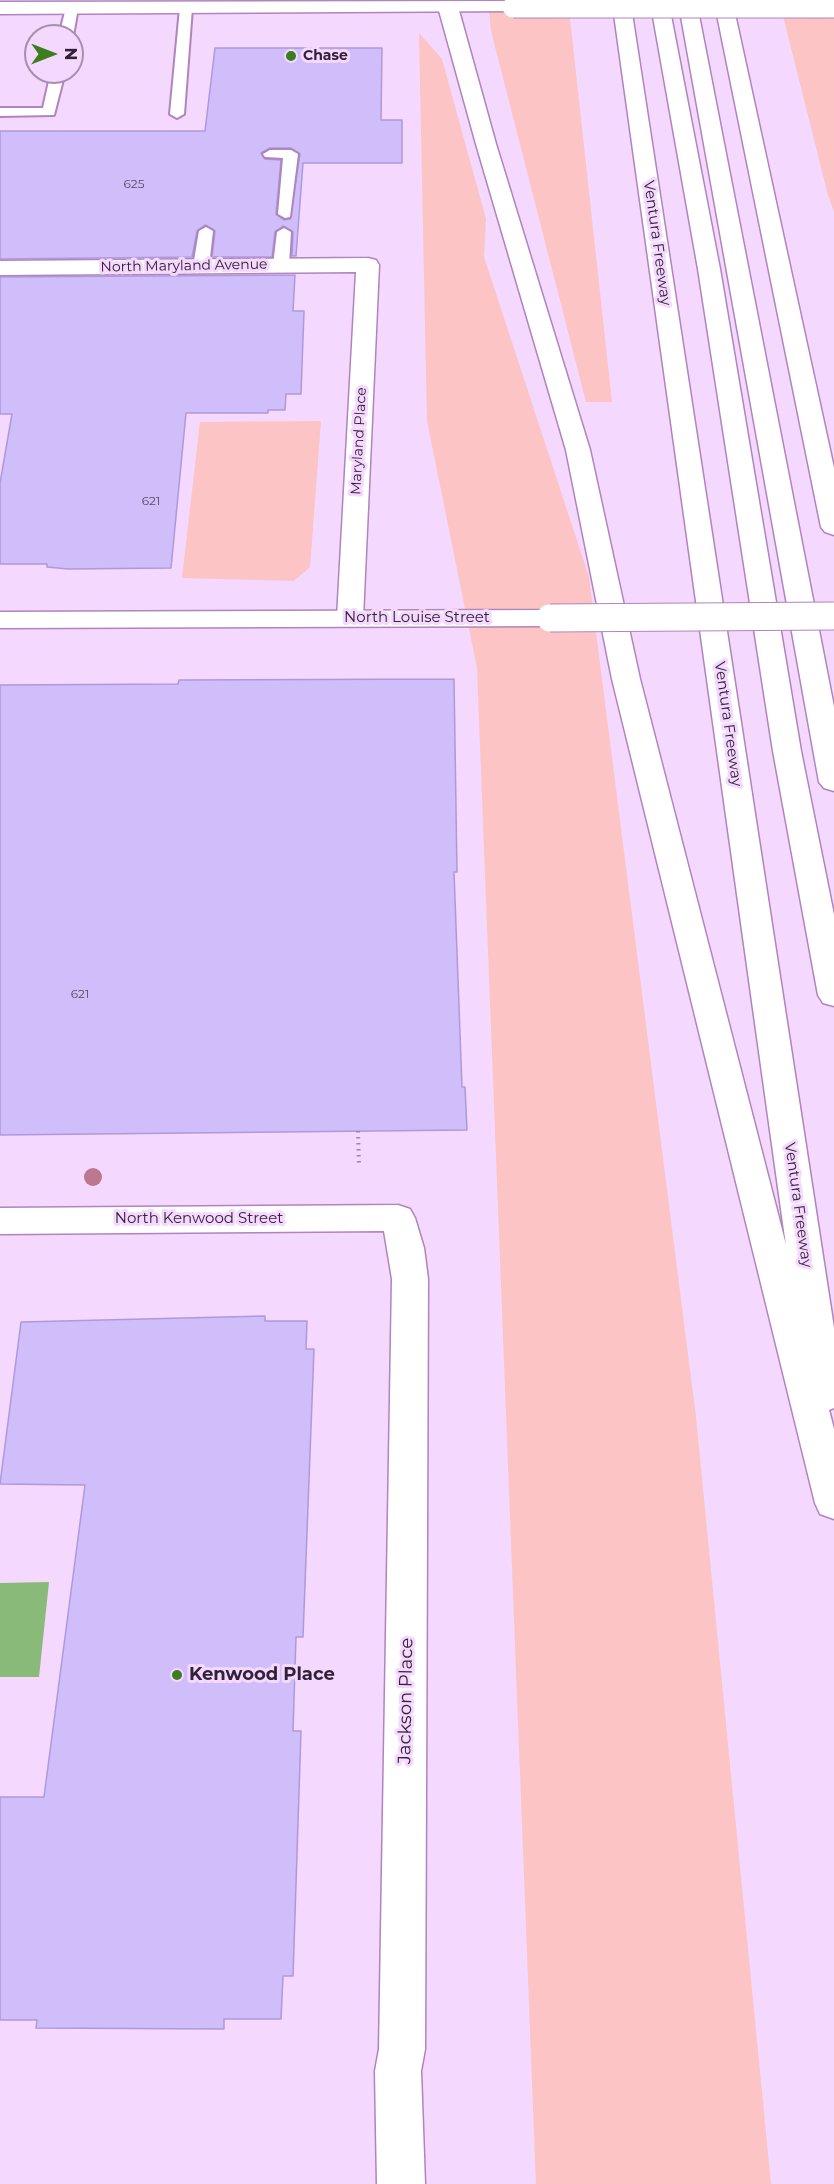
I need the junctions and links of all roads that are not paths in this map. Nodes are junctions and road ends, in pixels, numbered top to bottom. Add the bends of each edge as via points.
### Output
1 (621, 0) edge
2 (659, 0) edge
3 (687, 0) edge
4 (723, 0) edge
5 (448, 7) junction
6 (834, 7) edge
7 (0, 8) edge
8 (72, 8) junction
9 (186, 8) junction
10 (69, 24) edge
11 (55, 84) edge
12 (0, 112) edge
13 (177, 114) dead end
14 (270, 154) dead end
15 (285, 214) dead end
16 (206, 231) dead end
17 (284, 232) dead end
18 (368, 264) joint
19 (281, 265) junction
20 (201, 266) junction
21 (0, 268) edge
22 (834, 528) edge
23 (834, 616) edge
24 (350, 618) junction
25 (0, 620) edge
26 (834, 782) edge
27 (834, 994) edge
28 (398, 1218) joint
29 (0, 1221) edge
30 (834, 1448) edge
31 (834, 1503) edge
32 (401, 2184) edge

1 - 30 main road, Ventura Freeway
2 - 27 main road via 711,280 787,751
3 - 26 main road
4 - 22 main road
5 - 6 main road, bridge
5 - 9 main road
5 - 31 main road via 578,450 626,679
7 - 8 main road
8 - 9 main road
8 - 10 lane
9 - 13 lane
11 - 12 lane via 49,112
14 - 15 lane via 291,154
16 - 20 lane
17 - 19 lane
18 - 19 main road, North Maryland Avenue
18 - 24 main road, Maryland Place
19 - 20 main road, North Maryland Avenue
20 - 21 main road, North Maryland Avenue
23 - 24 main road, North Louise Street, bridge
24 - 25 main road, North Louise Street
28 - 29 main road, North Kenwood Street
28 - 32 main road, Jackson Place via 410,1279 402,2049 398,2071

